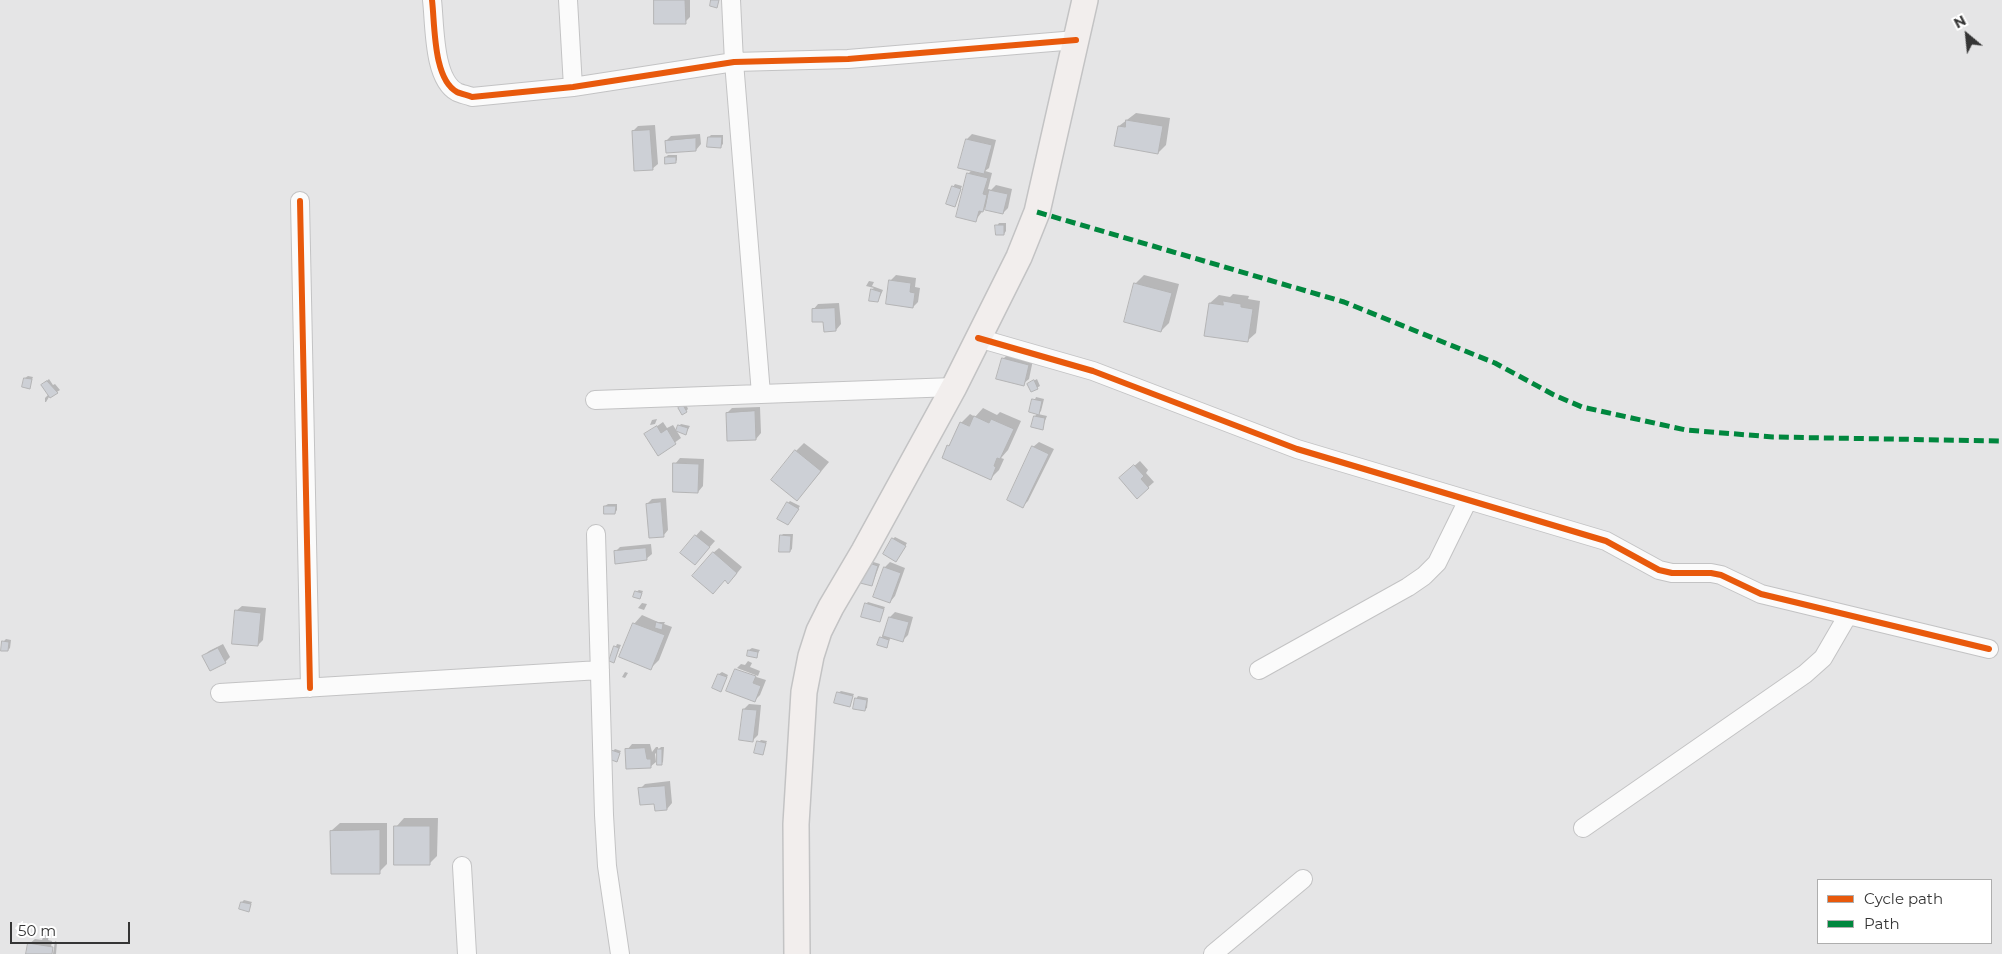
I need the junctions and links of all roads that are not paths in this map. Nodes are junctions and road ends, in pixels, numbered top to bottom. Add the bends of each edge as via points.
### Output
1 (432, 0) edge
2 (568, 0) edge
3 (731, 0) edge
4 (1085, 0) edge
5 (1076, 40) junction
6 (734, 62) junction
7 (573, 87) junction
8 (300, 201) dead end
9 (978, 338) junction
10 (954, 387) junction
11 (761, 394) junction
12 (596, 400) dead end
13 (1468, 500) junction
14 (596, 534) dead end
15 (1848, 615) junction
16 (1989, 649) dead end
17 (600, 670) junction
18 (1259, 670) dead end
19 (310, 688) junction
20 (220, 693) dead end
21 (1583, 828) dead end
22 (462, 866) dead end
23 (1304, 879) dead end
24 (467, 954) edge
25 (620, 954) edge
26 (797, 954) edge
27 (1213, 954) edge

1 - 7 street via 439,66 446,82 456,92 472,97
2 - 7 street
3 - 6 street
4 - 5 main road
5 - 6 street via 848,59
5 - 9 main road via 1037,212 1007,284
6 - 7 street
6 - 11 street
8 - 19 street
9 - 10 main road
9 - 13 street via 1093,370 1297,449
10 - 11 street
10 - 26 main road via 831,607 811,656 804,692 796,824
11 - 12 street
13 - 15 street via 1606,541 1659,570 1722,575 1761,594
13 - 18 street via 1438,562 1424,576
14 - 17 street
15 - 16 street
15 - 21 street via 1823,658 1805,674
17 - 19 street
17 - 25 street via 607,866
19 - 20 street
22 - 24 street
23 - 27 street

